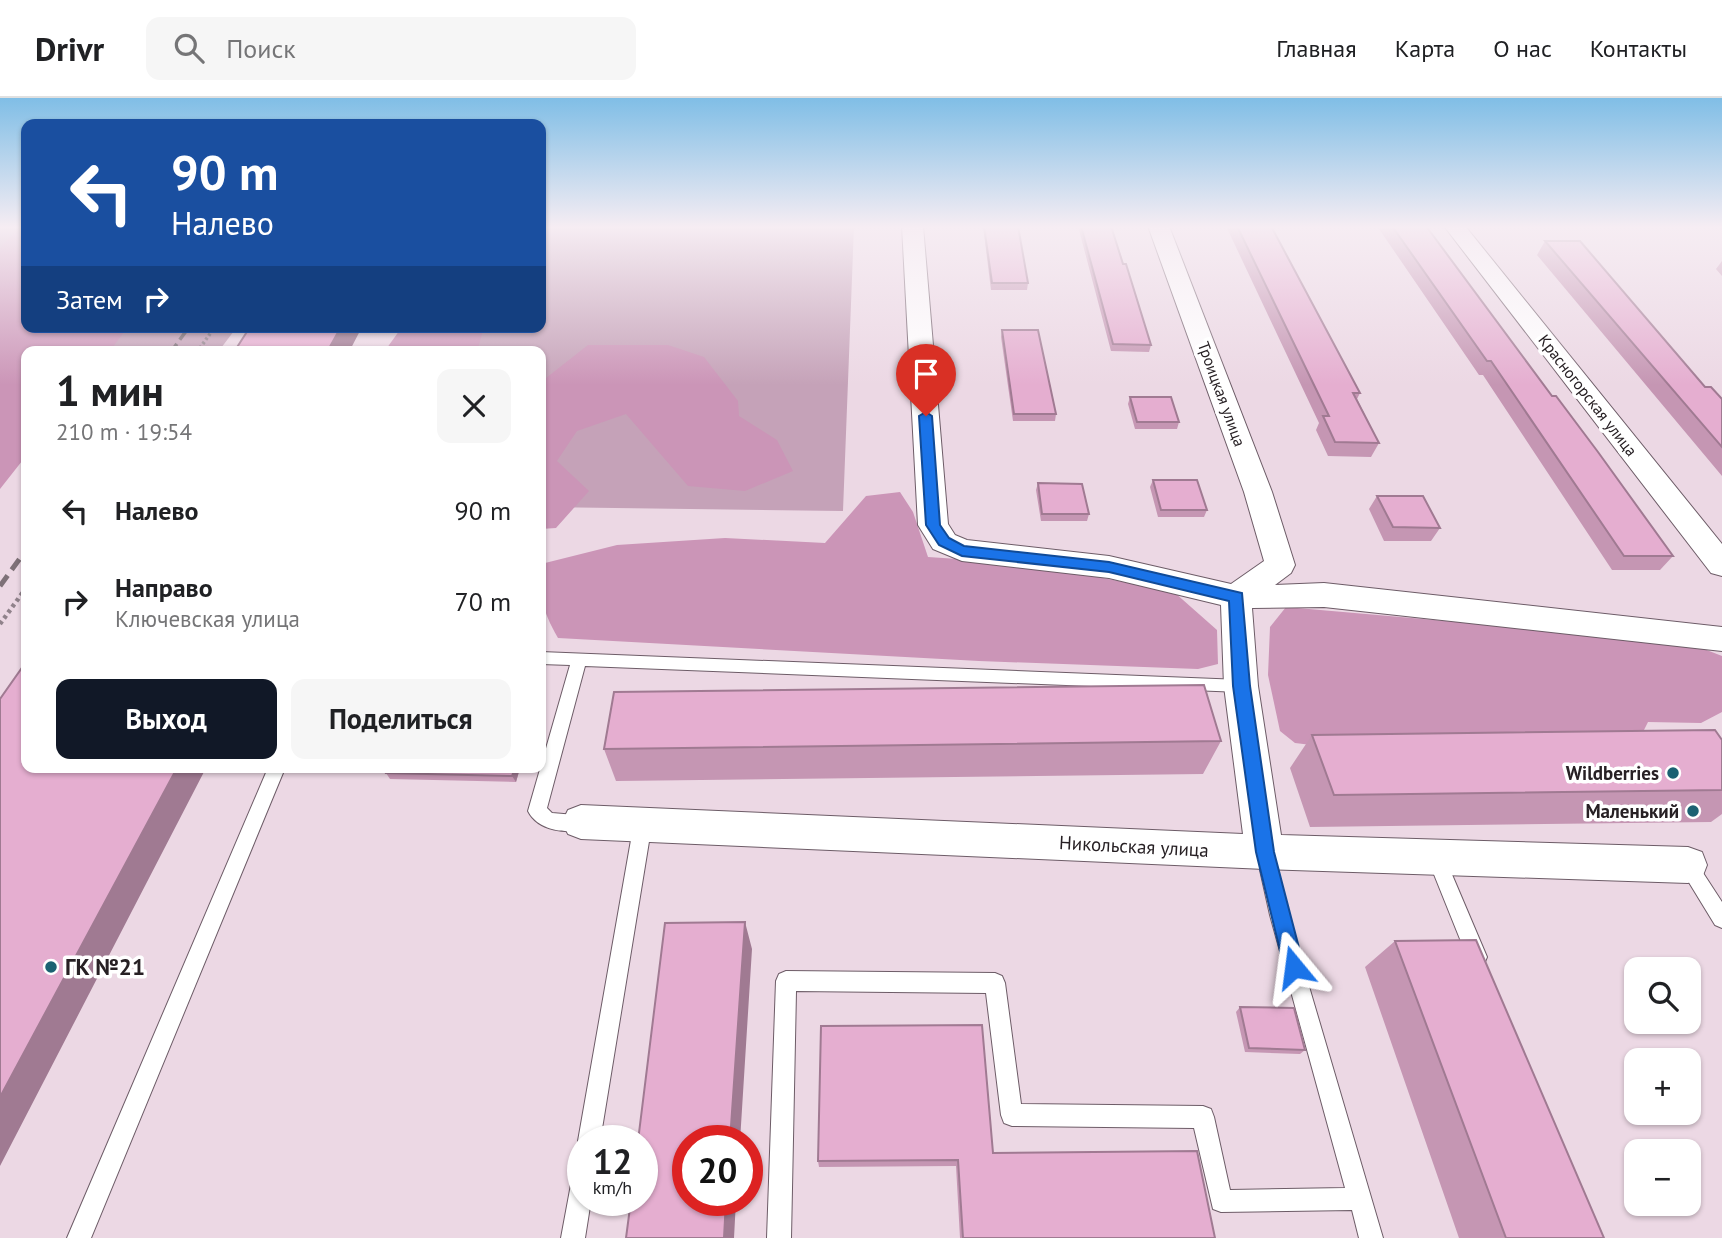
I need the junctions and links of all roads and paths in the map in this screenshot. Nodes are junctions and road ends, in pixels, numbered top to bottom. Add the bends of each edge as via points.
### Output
1 (916, 279) edge
2 (1179, 279) edge
3 (1496, 279) edge
4 (1722, 565) edge
5 (21, 595) edge
6 (1236, 597) junction
7 (0, 624) edge
8 (1722, 639) edge
9 (546, 658) edge
10 (579, 660) junction
11 (1241, 686) junction
12 (275, 773) edge
13 (581, 822) joint
14 (643, 823) junction
15 (1265, 852) junction
16 (1436, 858) junction
17 (1688, 865) joint
18 (1722, 919) edge
19 (1483, 972) edge
20 (592, 1125) edge
21 (1361, 1199) junction
22 (577, 1216) edge
23 (79, 1238) edge
24 (573, 1238) edge
25 (779, 1238) edge
26 (1371, 1238) edge

1 - 6 street via 933,525 944,542 962,551 1109,567
2 - 6 street, Троицкая улица via 1258,492 1280,565
3 - 4 street, Красногорская улица
5 - 7 path
6 - 8 street via 1324,595
6 - 11 street
9 - 10 lane
10 - 11 lane
10 - 13 lane via 537,811 548,821
11 - 15 street
12 - 23 lane
13 - 14 street, Никольская улица
14 - 15 street, Никольская улица
14 - 20 lane
15 - 16 street, Никольская улица
15 - 21 lane
16 - 17 street, Никольская улица
16 - 19 lane
17 - 18 lane
21 - 25 lane via 1221,1201 1203,1117 1012,1115 995,983 786,982
21 - 26 lane
22 - 24 lane

